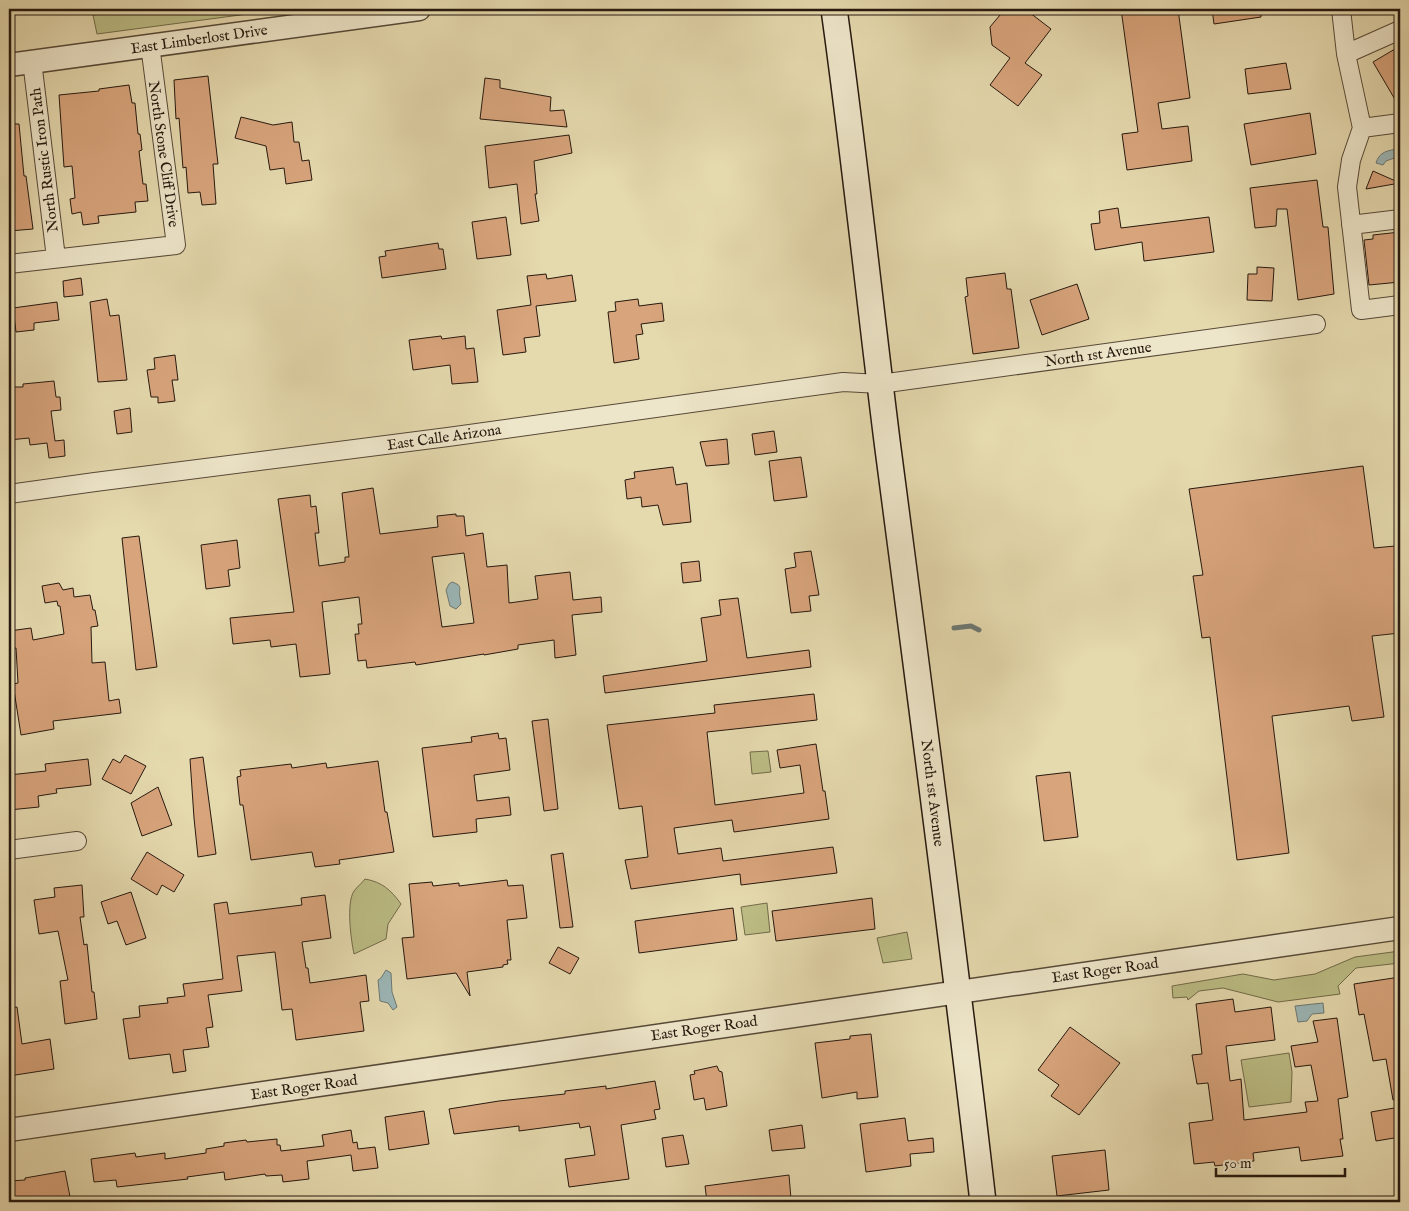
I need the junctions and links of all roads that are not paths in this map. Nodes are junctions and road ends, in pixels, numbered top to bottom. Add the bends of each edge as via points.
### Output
1 (419, 9) edge
2 (834, 9) edge
3 (1341, 9) edge
4 (1400, 30) edge
5 (150, 45) junction
6 (1346, 54) junction
7 (32, 61) junction
8 (9, 64) edge
9 (1400, 123) edge
10 (1362, 128) junction
11 (1400, 218) edge
12 (1350, 225) junction
13 (56, 258) junction
14 (9, 264) edge
15 (1400, 305) edge
16 (1316, 324) dead end
17 (880, 384) junction
18 (9, 494) edge
19 (76, 842) dead end
20 (9, 850) edge
21 (1400, 928) edge
22 (958, 992) junction
23 (9, 1130) edge
24 (983, 1202) edge

1 - 5 street, East Limberlost Drive
2 - 17 main road, North 1st Avenue
3 - 6 street
4 - 6 street
5 - 7 street, East Limberlost Drive
5 - 13 street, North Stone Cliff Drive via 176,245
6 - 10 street
7 - 8 street, East Limberlost Drive
7 - 13 street, North Rustic Iron Path
9 - 10 street
10 - 12 street via 1351,160 1347,187
11 - 12 street
12 - 15 street via 1361,310
13 - 14 street, North Stone Cliff Drive
16 - 17 street, North 1st Avenue
17 - 18 street, East Calle Arizona via 843,382
17 - 22 main road, North 1st Avenue
19 - 20 street
21 - 22 street, East Roger Road
22 - 23 street, East Roger Road
22 - 24 main road, North 1st Avenue

